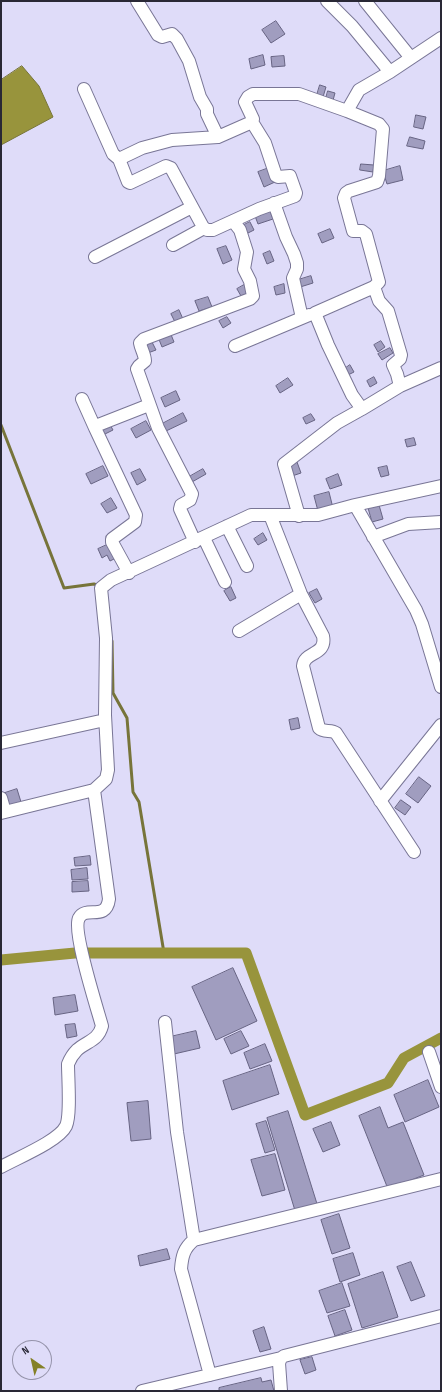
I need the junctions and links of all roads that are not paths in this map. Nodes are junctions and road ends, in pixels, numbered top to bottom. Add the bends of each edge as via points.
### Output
1 (137, 1) edge
2 (328, 1) edge
3 (365, 1) edge
4 (441, 38) edge
5 (412, 58) junction
6 (390, 72) junction
7 (84, 89) dead end
8 (347, 111) junction
9 (252, 122) junction
10 (218, 137) junction
11 (119, 159) junction
12 (274, 203) junction
13 (192, 207) junction
14 (233, 221) junction
15 (204, 228) junction
16 (173, 245) dead end
17 (95, 257) dead end
18 (374, 287) junction
19 (315, 313) junction
20 (302, 318) junction
21 (235, 346) dead end
22 (441, 368) edge
23 (400, 386) junction
24 (82, 399) dead end
25 (149, 404) junction
26 (362, 409) junction
27 (95, 428) junction
28 (441, 486) edge
29 (355, 505) junction
30 (270, 514) junction
31 (299, 516) junction
32 (441, 522) edge
33 (227, 526) junction
34 (373, 537) junction
35 (200, 540) junction
36 (247, 566) dead end
37 (129, 573) junction
38 (225, 582) dead end
39 (301, 594) junction
40 (239, 631) dead end
41 (441, 687) edge
42 (105, 720) junction
43 (441, 725) edge
44 (1, 743) edge
45 (94, 790) junction
46 (1, 798) edge
47 (380, 800) junction
48 (3, 813) edge
49 (414, 852) dead end
50 (165, 1022) dead end
51 (429, 1052) dead end
52 (441, 1087) edge
53 (1, 1167) edge
54 (441, 1179) edge
55 (194, 1240) junction
56 (441, 1316) edge
57 (281, 1358) junction
58 (210, 1374) junction
59 (142, 1391) edge
60 (281, 1391) edge

1 - 10 street via 158,35 162,37 172,34 177,39 191,66 199,94
2 - 6 street
3 - 5 street
4 - 5 street
5 - 6 street
6 - 8 street via 359,90
7 - 11 street via 113,154
8 - 9 street via 300,94 253,94 245,102
8 - 18 street via 379,124 383,129 377,182 349,191 344,198 353,231 362,231 366,234 379,280
9 - 10 street
9 - 12 street via 264,143 276,176 290,176 296,191 295,196
10 - 11 street via 172,140 142,148
11 - 13 street via 128,182 166,166 171,168
12 - 14 street
12 - 20 street via 297,263 293,278
13 - 15 street
13 - 17 street
14 - 15 street via 213,230
14 - 25 street via 240,230 247,252 244,268 253,296 142,341 140,345 145,360 137,369
15 - 16 street
18 - 19 street
18 - 23 street via 379,300 388,311 401,355 393,365
19 - 20 street
19 - 26 street via 352,395
20 - 21 street
22 - 23 street
23 - 26 street
24 - 27 street
25 - 27 street
25 - 35 street via 158,428 192,494 190,500 180,509
26 - 31 street via 337,423 284,464
27 - 37 street via 136,515 135,522 112,539
28 - 29 street
29 - 31 street via 318,515
29 - 34 street
30 - 31 street
30 - 33 street via 251,515
30 - 39 street
32 - 34 street via 408,524
33 - 35 street
33 - 36 street
34 - 41 street via 416,610
35 - 37 street
35 - 38 street
37 - 42 street via 111,580 101,588 106,638
39 - 40 street
39 - 47 street via 324,642 320,650 305,659 303,666 319,728 336,733
42 - 44 street
42 - 45 street via 108,770 106,779
43 - 47 street
45 - 48 street
45 - 53 street via 109,899 105,910 80,916 78,926 83,958 102,1026 96,1038 77,1050 68,1064 66,1126 53,1139
46 - 48 street
47 - 49 street
50 - 55 street via 176,1132
51 - 52 street
54 - 55 street
55 - 58 street via 184,1250 181,1269
56 - 57 street
57 - 58 street
57 - 60 street
58 - 59 street

